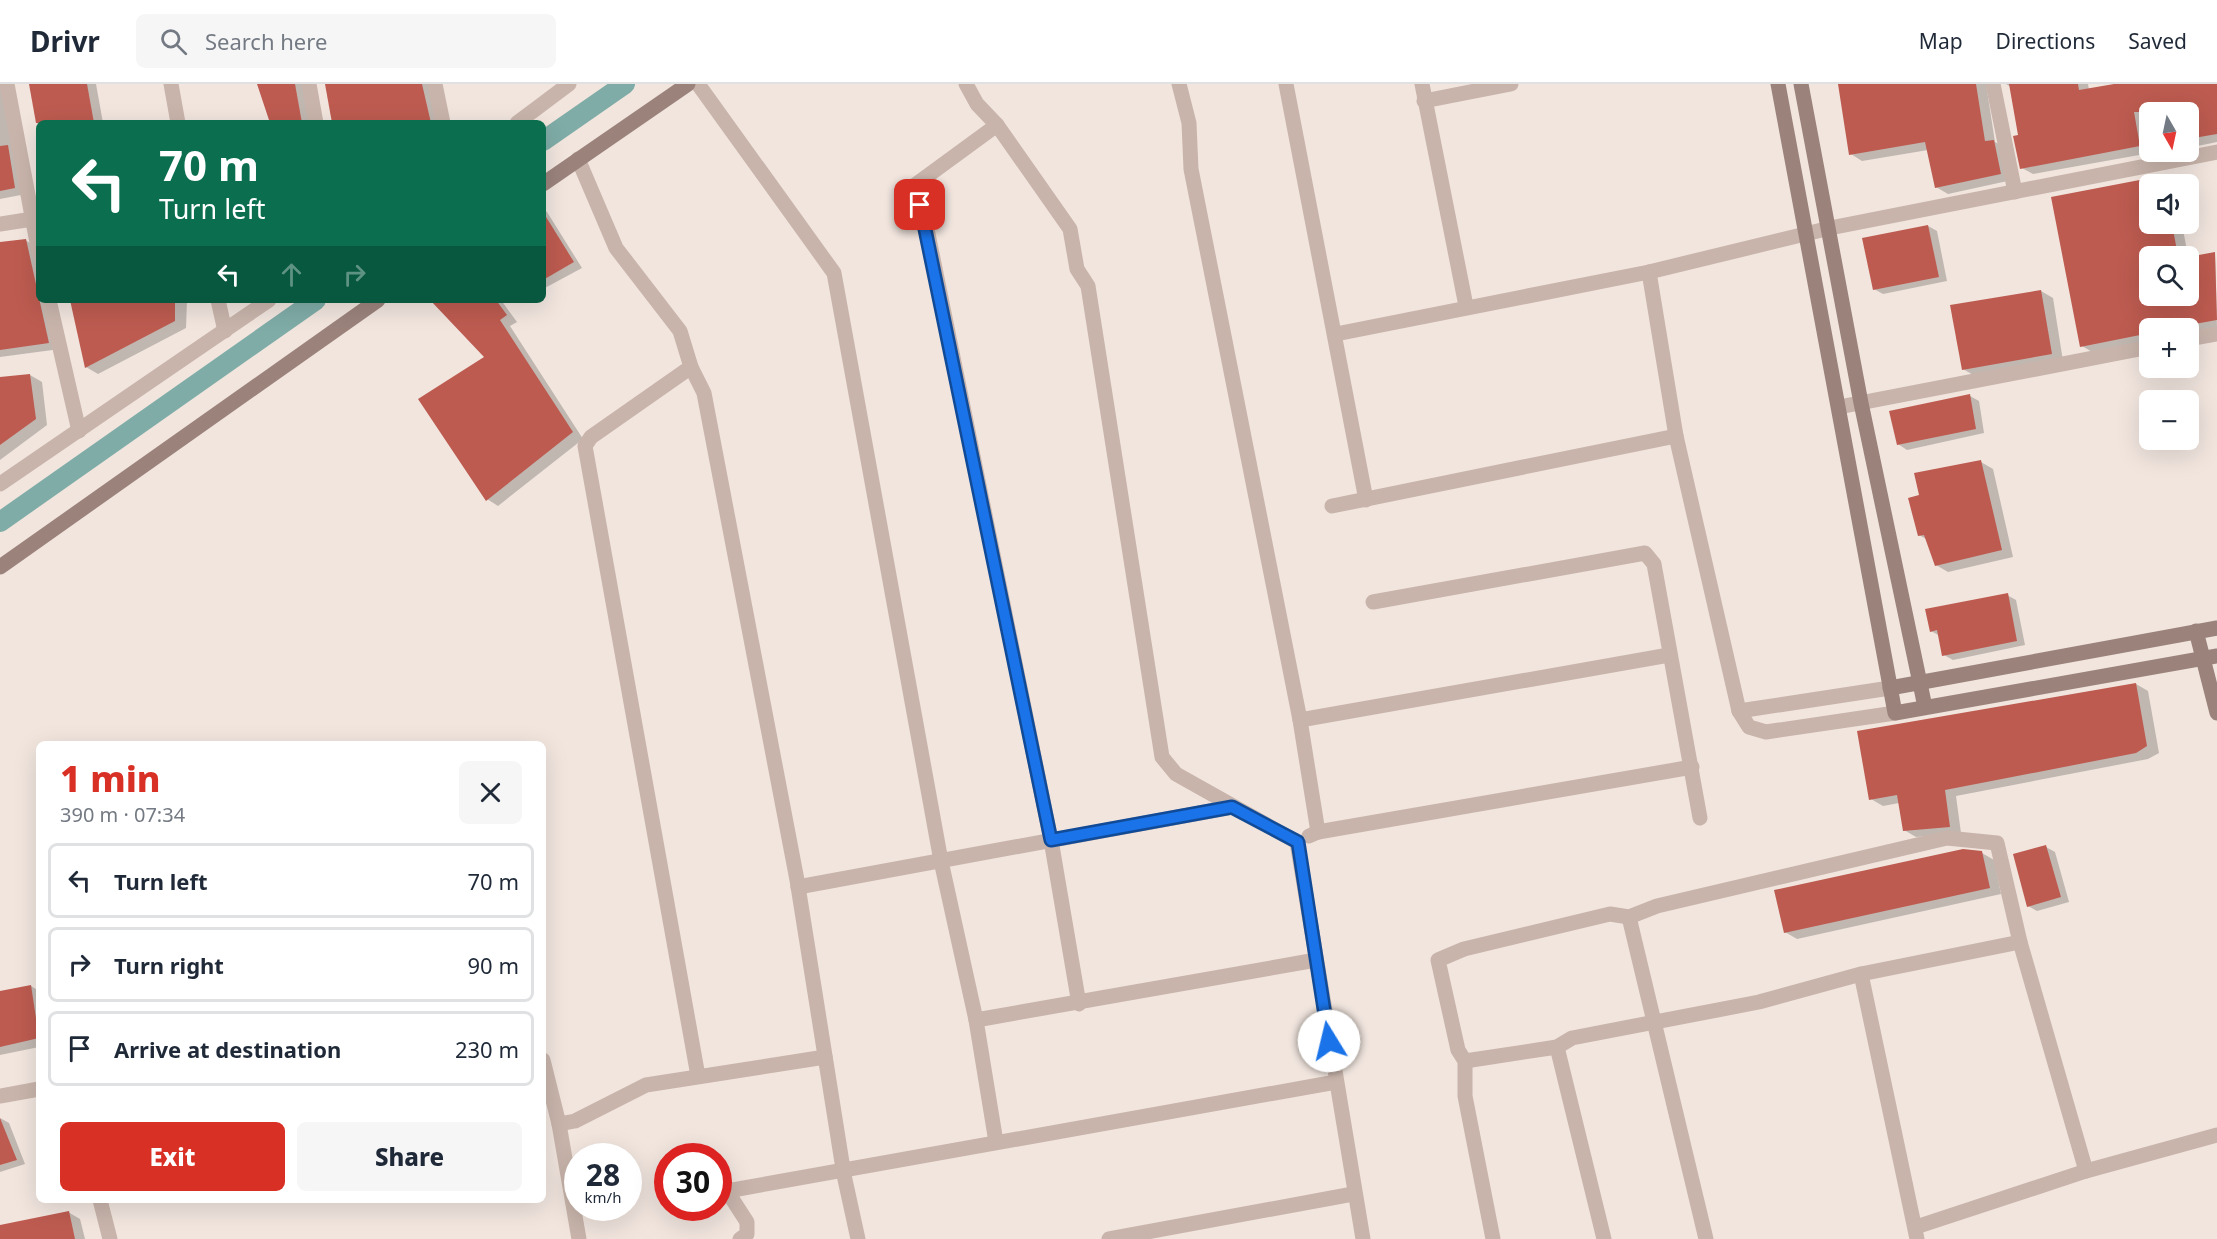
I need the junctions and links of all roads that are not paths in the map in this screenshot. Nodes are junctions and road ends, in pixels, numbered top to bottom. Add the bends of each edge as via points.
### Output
1 (7, 84) edge
2 (171, 84) edge
3 (309, 84) edge
4 (435, 84) edge
5 (569, 84) edge
6 (688, 84) edge
7 (698, 84) edge
8 (966, 84) edge
9 (1179, 84) edge
10 (1286, 84) edge
11 (1422, 84) edge
12 (1511, 84) edge
13 (1778, 84) edge
14 (1801, 84) edge
15 (1993, 84) edge
16 (1424, 101) junction
17 (177, 120) edge
18 (315, 120) edge
19 (442, 120) edge
20 (521, 120) edge
21 (997, 125) junction
22 (2217, 152) edge
23 (578, 159) junction
24 (546, 182) edge
25 (2015, 192) junction
26 (35, 219) edge
27 (0, 224) edge
28 (1830, 228) junction
29 (1807, 233) junction
30 (1649, 272) junction
31 (50, 303) edge
32 (219, 303) edge
33 (265, 303) edge
34 (374, 303) edge
35 (1466, 306) junction
36 (225, 331) junction
37 (1336, 334) junction
38 (2217, 334) edge
39 (2199, 337) edge
40 (2139, 349) edge
41 (692, 367) junction
42 (1861, 403) junction
43 (1839, 407) junction
44 (79, 431) junction
45 (1676, 436) junction
46 (0, 484) edge
47 (1366, 500) junction
48 (1332, 506) dead end
49 (0, 567) edge
50 (1373, 602) dead end
51 (2217, 628) edge
52 (2196, 631) junction
53 (1669, 655) junction
54 (2217, 656) edge
55 (2201, 659) junction
56 (1920, 682) junction
57 (1890, 688) junction
58 (1925, 707) junction
59 (1739, 711) junction
60 (1895, 712) junction
61 (2217, 713) edge
62 (1300, 720) junction
63 (1692, 767) junction
64 (1232, 807) junction
65 (1700, 818) dead end
66 (1318, 832) junction
67 (1051, 840) junction
68 (1298, 842) junction
69 (941, 861) junction
70 (798, 887) junction
71 (1629, 917) junction
72 (2020, 942) junction
73 (1316, 960) junction
74 (1861, 974) junction
75 (1079, 1004) junction
76 (976, 1020) junction
77 (1654, 1022) junction
78 (1557, 1047) junction
79 (825, 1057) junction
80 (1465, 1061) junction
81 (546, 1072) edge
82 (698, 1076) junction
83 (1336, 1082) junction
84 (36, 1090) edge
85 (0, 1096) edge
86 (559, 1124) junction
87 (2217, 1135) edge
88 (996, 1142) junction
89 (2086, 1171) junction
90 (843, 1172) junction
91 (1353, 1194) junction
92 (101, 1203) edge
93 (1916, 1233) edge
94 (110, 1239) edge
95 (579, 1239) edge
96 (740, 1239) edge
97 (858, 1239) edge
98 (1108, 1239) edge
99 (1363, 1239) edge
100 (1493, 1239) edge
101 (1604, 1239) edge
102 (1706, 1239) edge

1 - 26 street
2 - 17 street
3 - 18 street
4 - 19 street
5 - 20 street
6 - 23 main road
7 - 69 street via 834,273
8 - 21 street via 977,104
9 - 62 street via 1189,123 1191,170
10 - 37 street
11 - 16 street
12 - 16 street
13 - 29 main road
14 - 28 main road
15 - 25 street
16 - 35 street
21 - 64 street via 1070,229 1077,269 1088,286 1162,757 1176,774
21 - 67 street via 915,185
22 - 25 street
23 - 24 main road
23 - 41 street via 616,248 680,331
25 - 28 street
26 - 27 street
28 - 29 street
28 - 42 main road
29 - 30 street
29 - 43 main road
30 - 35 street
30 - 45 street
31 - 44 street
32 - 36 street
33 - 36 street
34 - 49 main road
35 - 37 street
36 - 44 street
37 - 47 street
38 - 39 street
40 - 42 street
41 - 70 street via 704,393
41 - 82 street via 591,437 585,446
42 - 43 street
42 - 56 main road
43 - 57 main road
44 - 46 street
45 - 47 street
45 - 59 street
47 - 48 street
50 - 53 street via 1644,553 1654,564
51 - 52 main road
52 - 55 main road
52 - 56 main road
53 - 62 street
53 - 63 street
54 - 55 main road
55 - 58 main road
55 - 61 main road
56 - 57 main road
56 - 58 main road
57 - 59 street
57 - 60 main road
58 - 60 main road
59 - 60 street via 1749,727 1766,732
62 - 66 street
63 - 65 street
63 - 66 street
64 - 67 street
64 - 68 street
66 - 68 street
67 - 69 street
67 - 75 street
68 - 73 street
69 - 70 street
69 - 76 street
70 - 79 street
71 - 72 street via 1657,906 1947,838 1996,843
71 - 77 street
71 - 80 street via 1610,914 1464,949 1438,960 1458,1050
72 - 74 street
72 - 89 street
73 - 75 street
73 - 83 street
74 - 77 street via 1759,1002
74 - 93 street
75 - 76 street
76 - 88 street
77 - 78 street via 1572,1038
77 - 102 street
78 - 80 street
78 - 101 street
79 - 82 street
79 - 90 street
80 - 100 street via 1465,1096
81 - 86 street
82 - 86 street via 646,1085
83 - 88 street
83 - 91 street
84 - 85 street
86 - 95 street
87 - 89 street
88 - 90 street
89 - 93 street
90 - 96 street via 727,1191 747,1222 747,1234
90 - 97 street
91 - 98 street
91 - 99 street
92 - 94 street

